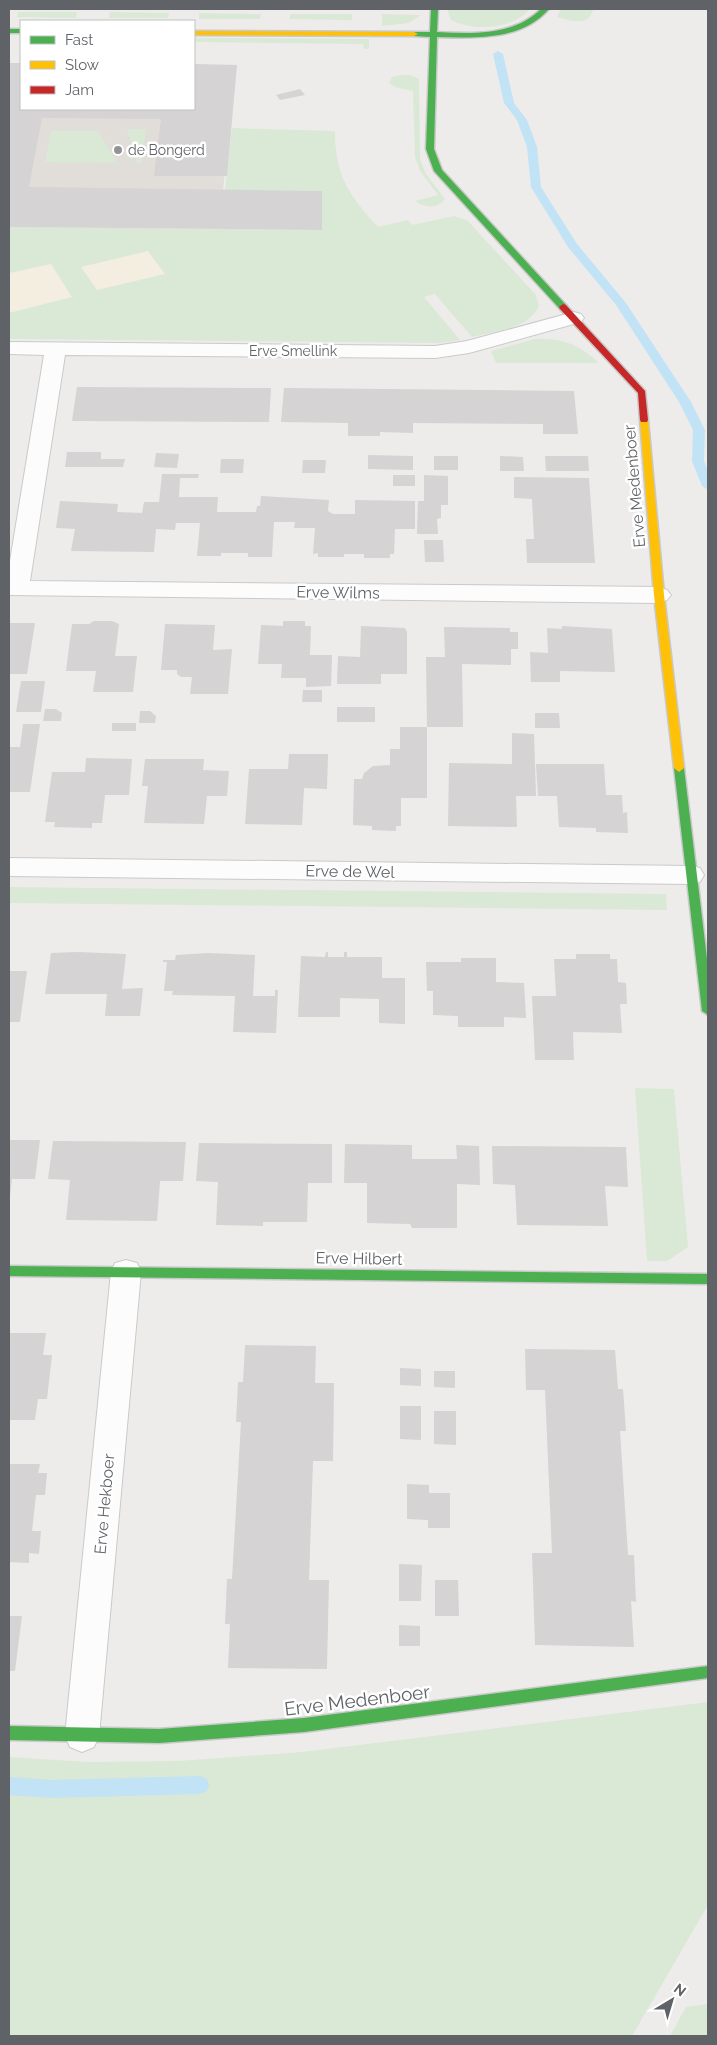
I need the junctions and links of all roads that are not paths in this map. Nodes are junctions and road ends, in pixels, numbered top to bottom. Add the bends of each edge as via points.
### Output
1 (434, 9) edge
2 (545, 9) edge
3 (195, 33) edge
4 (434, 35) junction
5 (574, 318) junction
6 (9, 348) edge
7 (55, 349) junction
8 (13, 588) edge
9 (660, 595) junction
10 (9, 867) edge
11 (691, 876) junction
12 (708, 1011) edge
13 (9, 1271) edge
14 (126, 1272) junction
15 (708, 1279) edge
16 (708, 1672) edge
17 (9, 1733) edge
18 (82, 1736) junction

1 - 4 street, Erve Medenboer
2 - 4 street via 538,20 516,30 492,34
3 - 4 street
4 - 5 street, Erve Medenboer via 430,149 438,171
5 - 7 street, Erve Smellink via 469,347 435,352
5 - 9 street, Erve Medenboer via 642,393
6 - 7 street, Erve Smellink
7 - 8 street, Erve Wilms
8 - 9 street, Erve Wilms
9 - 11 street, Erve Medenboer
10 - 11 street, Erve de Wel
11 - 12 street, Erve Medenboer
13 - 14 street, Erve Hilbert
14 - 15 street, Erve Hilbert
14 - 18 street, Erve Hekboer
16 - 18 street, Erve Medenboer via 304,1725 159,1736
17 - 18 street, Erve Medenboer

